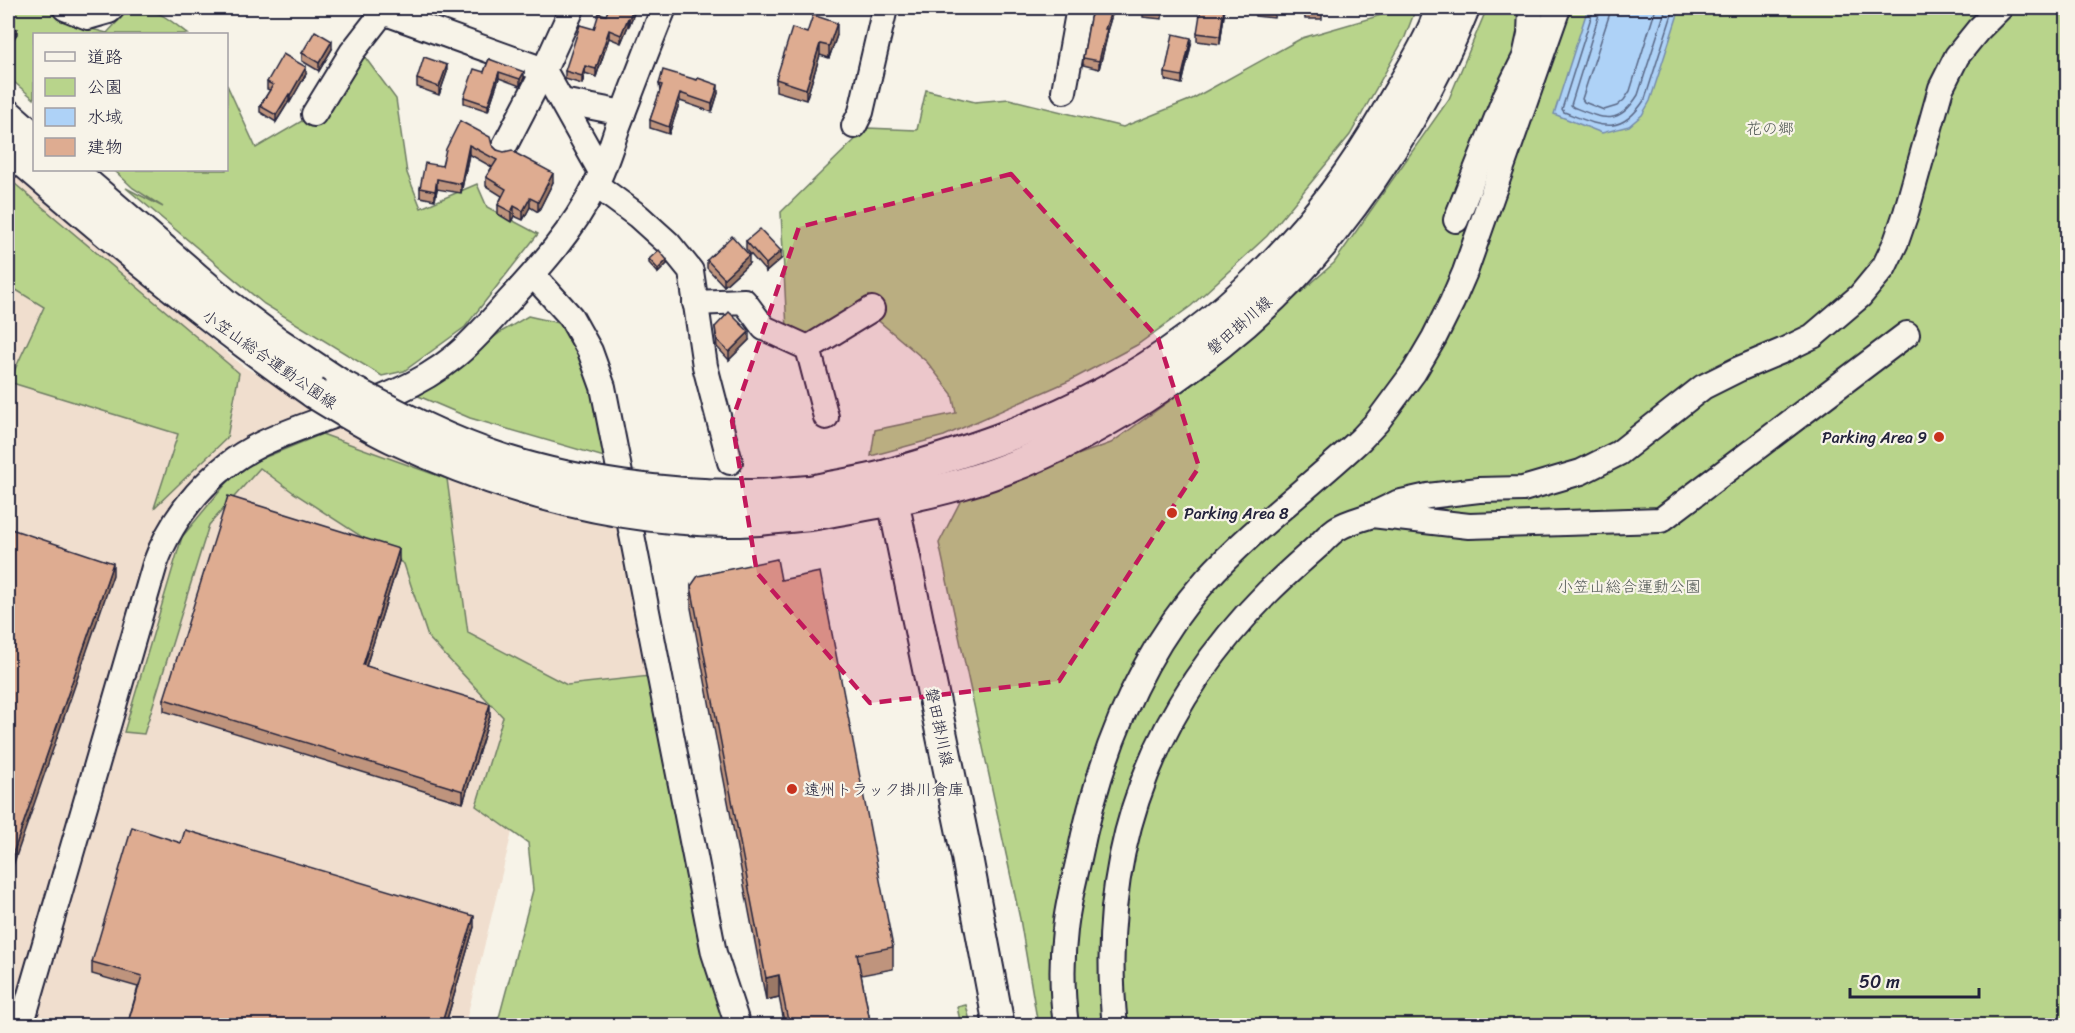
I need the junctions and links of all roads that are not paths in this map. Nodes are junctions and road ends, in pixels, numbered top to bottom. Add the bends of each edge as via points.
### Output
1 (65, 8) edge
2 (112, 8) edge
3 (570, 8) edge
4 (664, 8) edge
5 (885, 8) edge
6 (1079, 8) edge
7 (1441, 8) edge
8 (1464, 8) edge
9 (1531, 8) edge
10 (1558, 8) edge
11 (2000, 8) edge
12 (382, 10) edge
13 (544, 70) junction
14 (1064, 91) dead end
15 (562, 101) junction
16 (623, 113) junction
17 (314, 114) dead end
18 (8, 116) edge
19 (854, 126) dead end
20 (33, 137) edge
21 (504, 147) dead end
22 (8, 148) edge
23 (33, 162) edge
24 (48, 171) edge
25 (598, 178) junction
26 (80, 189) edge
27 (1456, 220) dead end
28 (532, 275) junction
29 (695, 303) junction
30 (872, 309) dead end
31 (1907, 334) dead end
32 (808, 348) junction
33 (826, 417) dead end
34 (730, 462) dead end
35 (890, 487) junction
36 (1372, 515) junction
37 (21, 1026) edge
38 (738, 1026) edge
39 (999, 1026) edge
40 (1066, 1026) edge
41 (1115, 1026) edge

1 - 2 street via 88,17
3 - 13 street
4 - 16 street
5 - 19 street via 861,112
6 - 14 street
7 - 35 main road, 磐田掛川線 via 1412,68 1347,176 1277,261 1237,299 1194,334 1105,392
8 - 35 main road, 磐田掛川線 via 1427,89 1393,147 1331,234 1255,313 1168,381 1070,441 962,484
9 - 27 street via 1525,57
10 - 40 street via 1464,272 1414,372 1361,439 1206,580 1161,640 1127,706 1088,813 1065,928 1062,960
11 - 36 street via 1957,56 1941,88 1906,213 1884,267 1860,296 1813,336 1703,387 1619,453 1581,472 1522,489 1428,496 1396,503
12 - 13 street
12 - 17 street
13 - 15 street
13 - 21 street
15 - 16 street
15 - 25 street
16 - 25 street
18 - 20 main road
22 - 23 main road, 小笠山総合運動公園線
24 - 26 main road, 小笠山総合運動公園線
25 - 28 street via 571,228
25 - 29 street via 669,244 691,271
26 - 35 main road, 小笠山総合運動公園線, bridge via 278,343 328,389 506,461 555,474 679,492 810,503
28 - 37 street via 456,356 426,378 399,392 260,444 204,486 174,525 155,564
28 - 38 street via 571,317 590,351 603,387 714,953
29 - 32 street via 744,301 764,328
29 - 34 street via 705,366
30 - 32 street
31 - 36 street via 1661,520 1469,526
32 - 33 street
35 - 39 main road, 磐田掛川線
36 - 41 street via 1337,528 1280,580 1206,664 1168,726 1142,786 1116,881 1110,973

